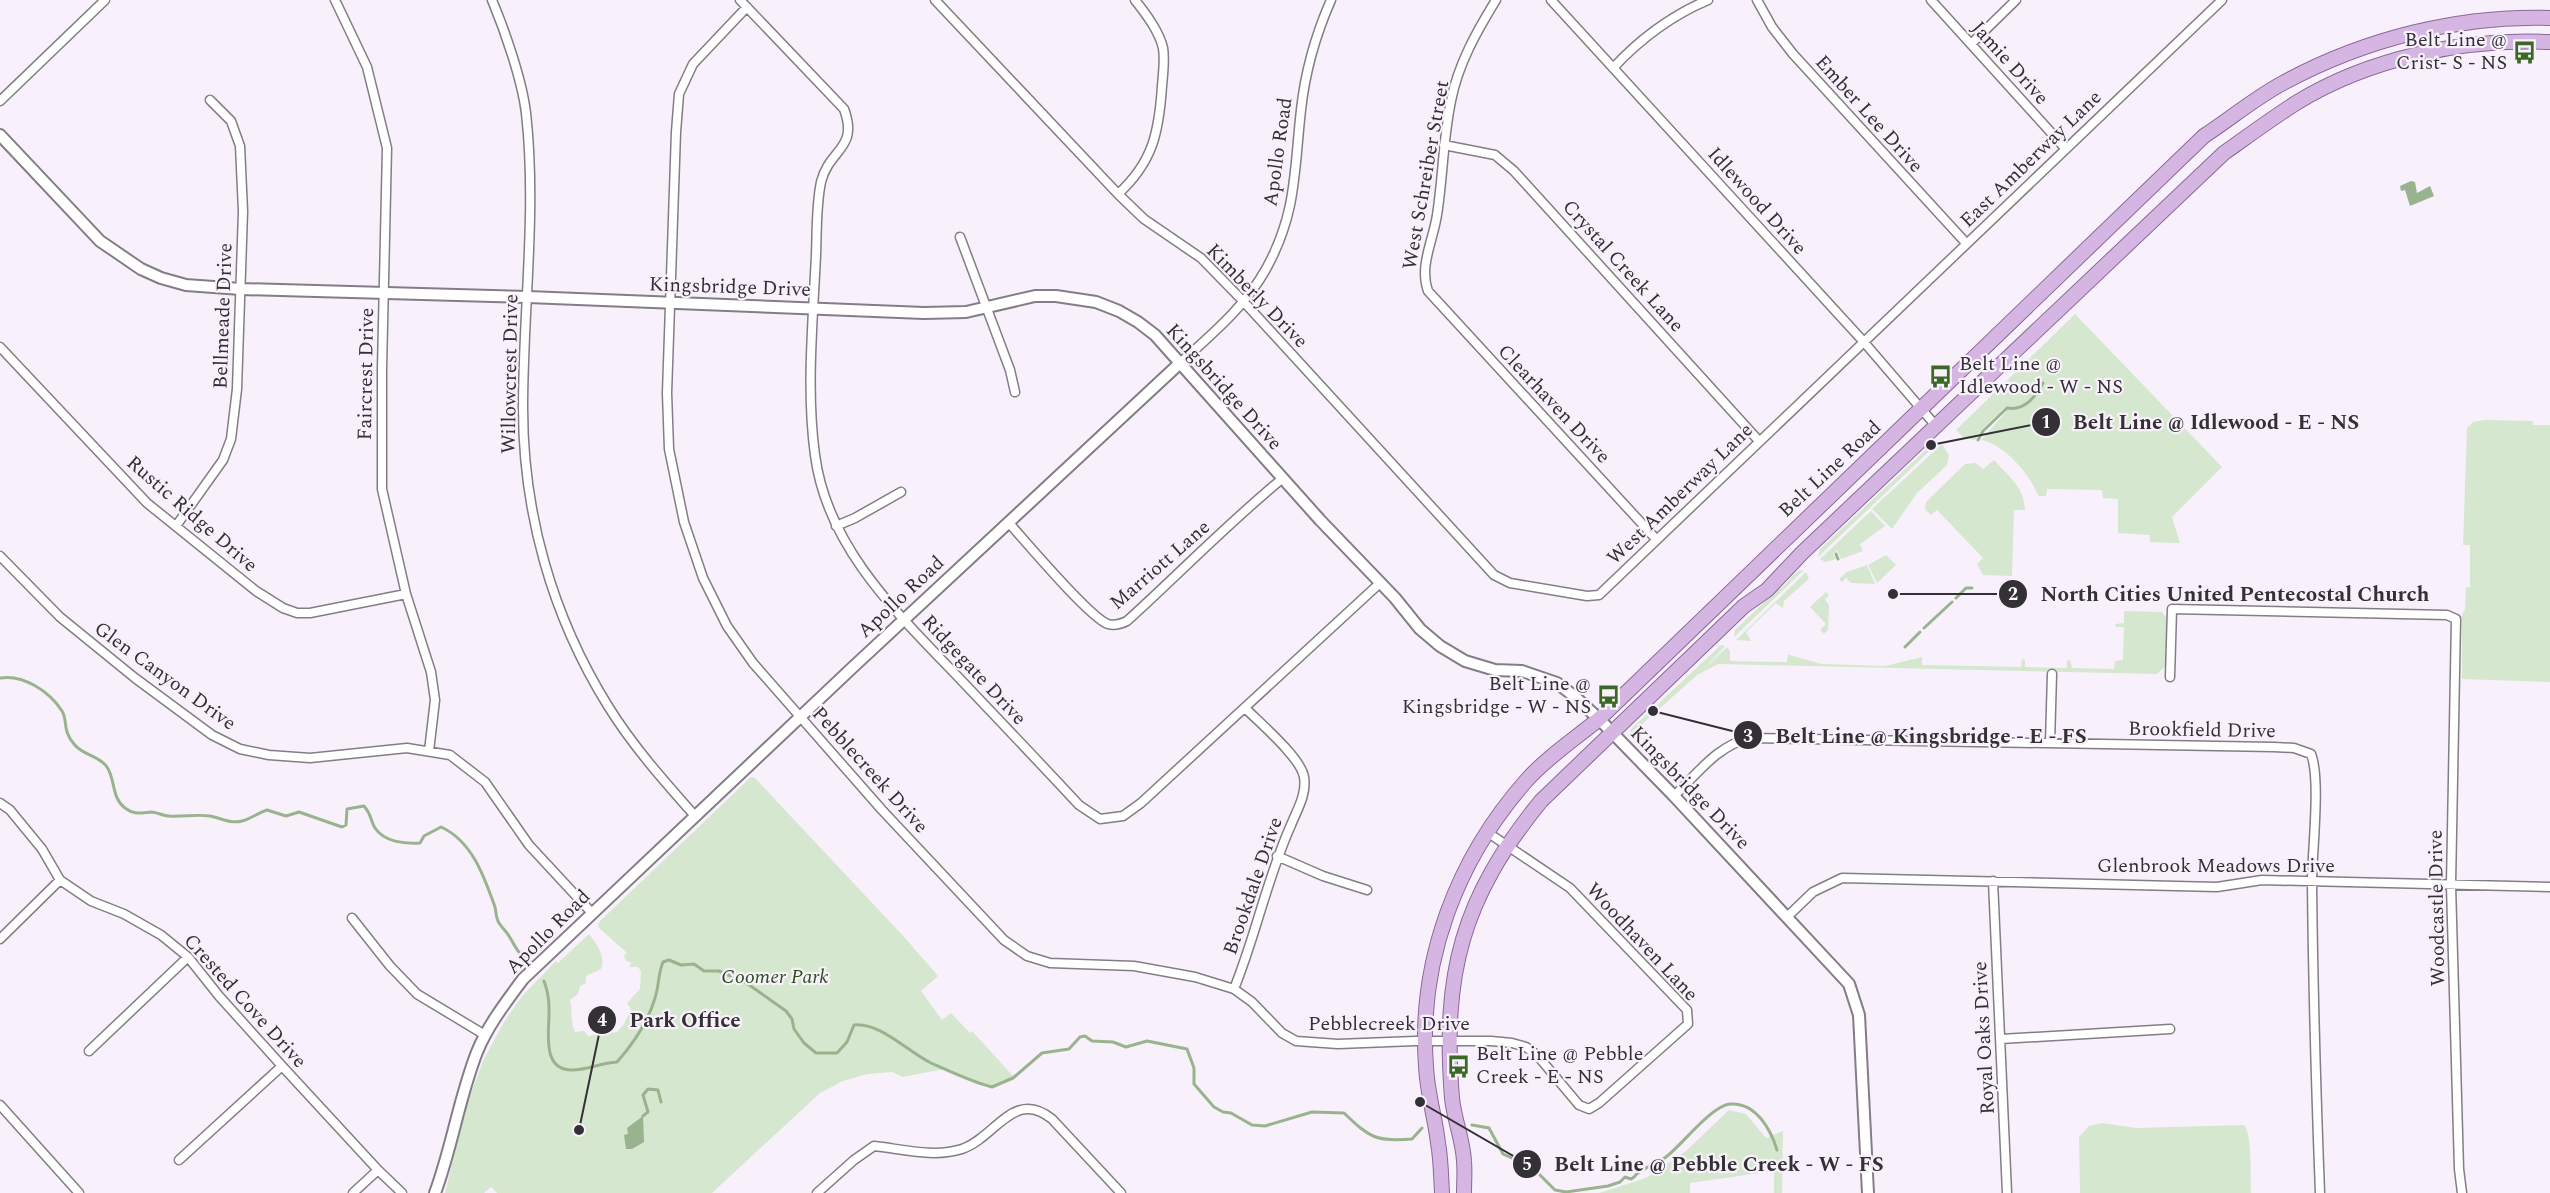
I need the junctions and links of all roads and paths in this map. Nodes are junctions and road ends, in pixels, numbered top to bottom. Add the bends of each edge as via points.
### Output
1 (105, 0) edge
2 (335, 0) edge
3 (492, 0) edge
4 (935, 0) edge
5 (1135, 0) edge
6 (1331, 0) edge
7 (1496, 0) edge
8 (1551, 0) edge
9 (1708, 0) edge
10 (1757, 0) edge
11 (1931, 0) edge
12 (2016, 0) edge
13 (2222, 0) edge
14 (744, 3) edge
15 (2550, 18) edge
16 (2550, 42) edge
17 (1971, 44) junction
18 (1613, 68) junction
19 (210, 100) dead end
20 (0, 101) edge
21 (0, 135) edge
22 (1444, 145) junction
23 (2065, 148) junction
24 (1118, 194) junction
25 (960, 237) dead end
26 (1966, 243) junction
27 (241, 290) junction
28 (1428, 291) joint
29 (384, 294) junction
30 (528, 297) junction
31 (1244, 302) junction
32 (670, 304) junction
33 (814, 308) junction
34 (986, 308) junction
35 (1863, 341) junction
36 (0, 347) edge
37 (1179, 364) junction
38 (1015, 392) dead end
39 (1921, 410) junction
40 (1936, 426) junction
41 (1760, 441) junction
42 (1283, 478) junction
43 (901, 492) dead end
44 (1009, 523) junction
45 (176, 526) junction
46 (836, 526) junction
47 (1786, 537) junction
48 (1656, 539) junction
49 (1802, 553) junction
50 (2, 562) edge
51 (1494, 575) joint
52 (1380, 583) junction
53 (406, 594) junction
54 (903, 619) junction
55 (2052, 674) dead end
56 (2170, 677) dead end
57 (1245, 708) junction
58 (800, 716) junction
59 (1599, 719) junction
60 (1612, 733) junction
61 (2050, 743) junction
62 (429, 751) junction
63 (1674, 796) junction
64 (0, 803) edge
65 (695, 816) junction
66 (1487, 832) junction
67 (1507, 847) junction
68 (1277, 856) junction
69 (60, 880) junction
70 (1993, 881) junction
71 (2312, 882) junction
72 (2451, 885) junction
73 (2550, 887) edge
74 (1367, 890) dead end
75 (592, 913) junction
76 (1788, 916) junction
77 (352, 918) dead end
78 (0, 939) edge
79 (188, 957) junction
80 (1234, 989) junction
81 (2170, 1029) dead end
82 (485, 1035) junction
83 (2001, 1039) junction
84 (1426, 1041) junction
85 (1448, 1041) junction
86 (89, 1051) dead end
87 (282, 1066) junction
88 (0, 1105) edge
89 (1589, 1109) joint
90 (179, 1160) dead end
91 (378, 1170) junction
92 (80, 1193) edge
93 (353, 1193) edge
94 (402, 1193) edge
95 (435, 1193) edge
96 (817, 1193) edge
97 (1121, 1193) edge
98 (1442, 1193) edge
99 (1464, 1193) edge
100 (1869, 1193) edge
101 (2007, 1193) edge
102 (2320, 1193) edge
103 (2462, 1193) edge

1 - 20 street
2 - 29 street, Faircrest Drive via 367,67 387,148
3 - 30 street, Willowcrest Drive via 504,29 525,111 531,184
4 - 24 street, Kimberly Drive
5 - 24 street via 1163,49 1162,96 1151,153 1136,178
6 - 31 street, Apollo Road via 1305,86 1289,212 1270,261
7 - 22 street, West Schreiber Street via 1470,45 1451,98
8 - 18 street, Idlewood Drive
9 - 18 street via 1666,21
10 - 26 street, Ember Lee Drive via 1793,54
11 - 17 street, Jamie Drive
12 - 17 street
13 - 23 street, East Amberway Lane
14 - 32 street, Pebblecreek Drive via 693,64 679,94
14 - 33 street, Ridgegate Drive via 843,109 849,123 847,141 822,180 817,209
15 - 39 main road, Belt Line Road via 2474,22 2375,42 2281,84 2204,136
16 - 40 main road via 2472,45 2427,53 2384,64 2297,102 2224,153
17 - 23 street, Jamie Drive
18 - 35 street, Idlewood Drive
19 - 27 street, Bellmeade Drive via 231,121 240,146
21 - 27 street, Kingsbridge Drive via 80,220 122,257 161,278 186,285
22 - 28 street, West Schreiber Street via 1437,219 1424,266
22 - 41 street, Crystal Creek Lane via 1495,155 1514,171
23 - 26 street, East Amberway Lane
24 - 31 street, Kimberly Drive via 1144,219 1200,258
25 - 34 street
26 - 35 street, East Amberway Lane
27 - 29 street, Kingsbridge Drive
27 - 45 street, Bellmeade Drive via 231,439 207,486
28 - 48 street, Clearhaven Drive
29 - 30 street, Kingsbridge Drive
29 - 53 street, Faircrest Drive via 382,489
30 - 32 street, Kingsbridge Drive
30 - 65 street, Willowcrest Drive via 523,409 526,466 543,561 581,658 608,707
31 - 37 street, Apollo Road
31 - 51 street, Kimberly Drive
32 - 33 street, Kingsbridge Drive
32 - 58 street, Pebblecreek Drive via 669,449 691,548 727,626 753,663
33 - 34 street, Kingsbridge Drive via 947,313
33 - 46 street, Ridgegate Drive via 811,389 815,455
34 - 37 street, Kingsbridge Drive via 1035,296 1096,303 1119,311 1146,328
34 - 38 street
35 - 39 street, Idlewood Drive
35 - 41 street, West Amberway Lane
36 - 45 street, Rustic Ridge Drive via 147,502
37 - 42 street, Kingsbridge Drive
37 - 44 street, Apollo Road
39 - 40 street, Idlewood Drive
39 - 47 main road, Belt Line Road
40 - 49 main road
41 - 48 street, West Amberway Lane
42 - 44 street, Marriott Lane via 1119,625 1108,624 1084,605
42 - 52 street, Kingsbridge Drive
43 - 46 street
44 - 54 street, Apollo Road
45 - 53 street, Rustic Ridge Drive via 256,591 297,613
46 - 54 street, Ridgegate Drive via 859,567
47 - 49 main road
47 - 59 main road, Belt Line Road
48 - 51 street, West Amberway Lane via 1599,595 1510,583
49 - 60 main road
50 - 62 street, Glen Canyon Drive via 60,617 135,678 212,735 240,749 310,758 407,748
52 - 57 street, Ridgegate Drive
52 - 59 street, Kingsbridge Drive via 1440,646 1465,661 1494,670 1522,671 1557,683
53 - 62 street, Faircrest Drive via 431,672 435,700
54 - 57 street, Ridgegate Drive via 1080,805 1100,819 1123,816
54 - 58 street, Apollo Road
55 - 61 street
56 - 72 street, Woodcastle Drive via 2172,609 2452,615 2457,622
57 - 68 street, Brookdale Drive via 1294,759 1304,776 1304,794
58 - 65 street, Apollo Road
58 - 80 street, Pebblecreek Drive via 1004,940 1027,956 1050,963 1134,966
59 - 60 street, Kingsbridge Drive
59 - 66 main road, Belt Line Road via 1528,779
60 - 63 street, Kingsbridge Drive
60 - 67 main road via 1541,801
61 - 63 street, Brookfield Drive via 1750,738 1731,743
61 - 71 street, Brookfield Drive via 2304,750 2311,754 2315,772
62 - 75 street, Glen Canyon Drive via 450,755 485,782 529,845
63 - 76 street, Kingsbridge Drive
64 - 69 street, Crested Cove Drive via 42,849
65 - 75 street, Apollo Road
66 - 67 street, Woodhaven Lane
66 - 84 main road, Belt Line Road via 1456,886 1440,931 1430,980
67 - 85 main road via 1468,918 1453,984
67 - 89 street, Woodhaven Lane via 1570,888 1687,1010 1688,1024
68 - 74 street
68 - 80 street, Brookdale Drive
69 - 78 street
69 - 79 street, Crested Cove Drive via 91,901 161,935
70 - 71 street, Glenbrook Meadows Drive via 2217,887 2262,880
70 - 76 street, Glenbrook Meadows Drive via 1842,878 1813,892
70 - 83 street, Royal Oaks Drive
71 - 72 street, Glenbrook Meadows Drive
71 - 102 street, Brookfield Drive
72 - 73 street, Glenbrook Meadows Drive
72 - 103 street, Woodcastle Drive
75 - 82 street, Apollo Road via 523,979
76 - 100 street, Kingsbridge Drive via 1849,984 1856,999
77 - 82 street via 417,994
79 - 86 street
79 - 87 street, Crested Cove Drive
80 - 84 street, Pebblecreek Drive via 1296,1041
81 - 83 street
82 - 95 street, Apollo Road via 456,1113
83 - 101 street, Royal Oaks Drive
84 - 85 street, Pebblecreek Drive
84 - 98 main road, Belt Line Road
85 - 89 street, Pebblecreek Drive via 1491,1041 1526,1047 1579,1105
85 - 99 main road via 1453,1108 1464,1161
87 - 90 street
87 - 91 street, Crested Cove Drive
88 - 92 street
91 - 93 street
91 - 94 street, Crested Cove Drive
96 - 97 street via 874,1146 931,1153 962,1149 1022,1108 1032,1107 1052,1119

